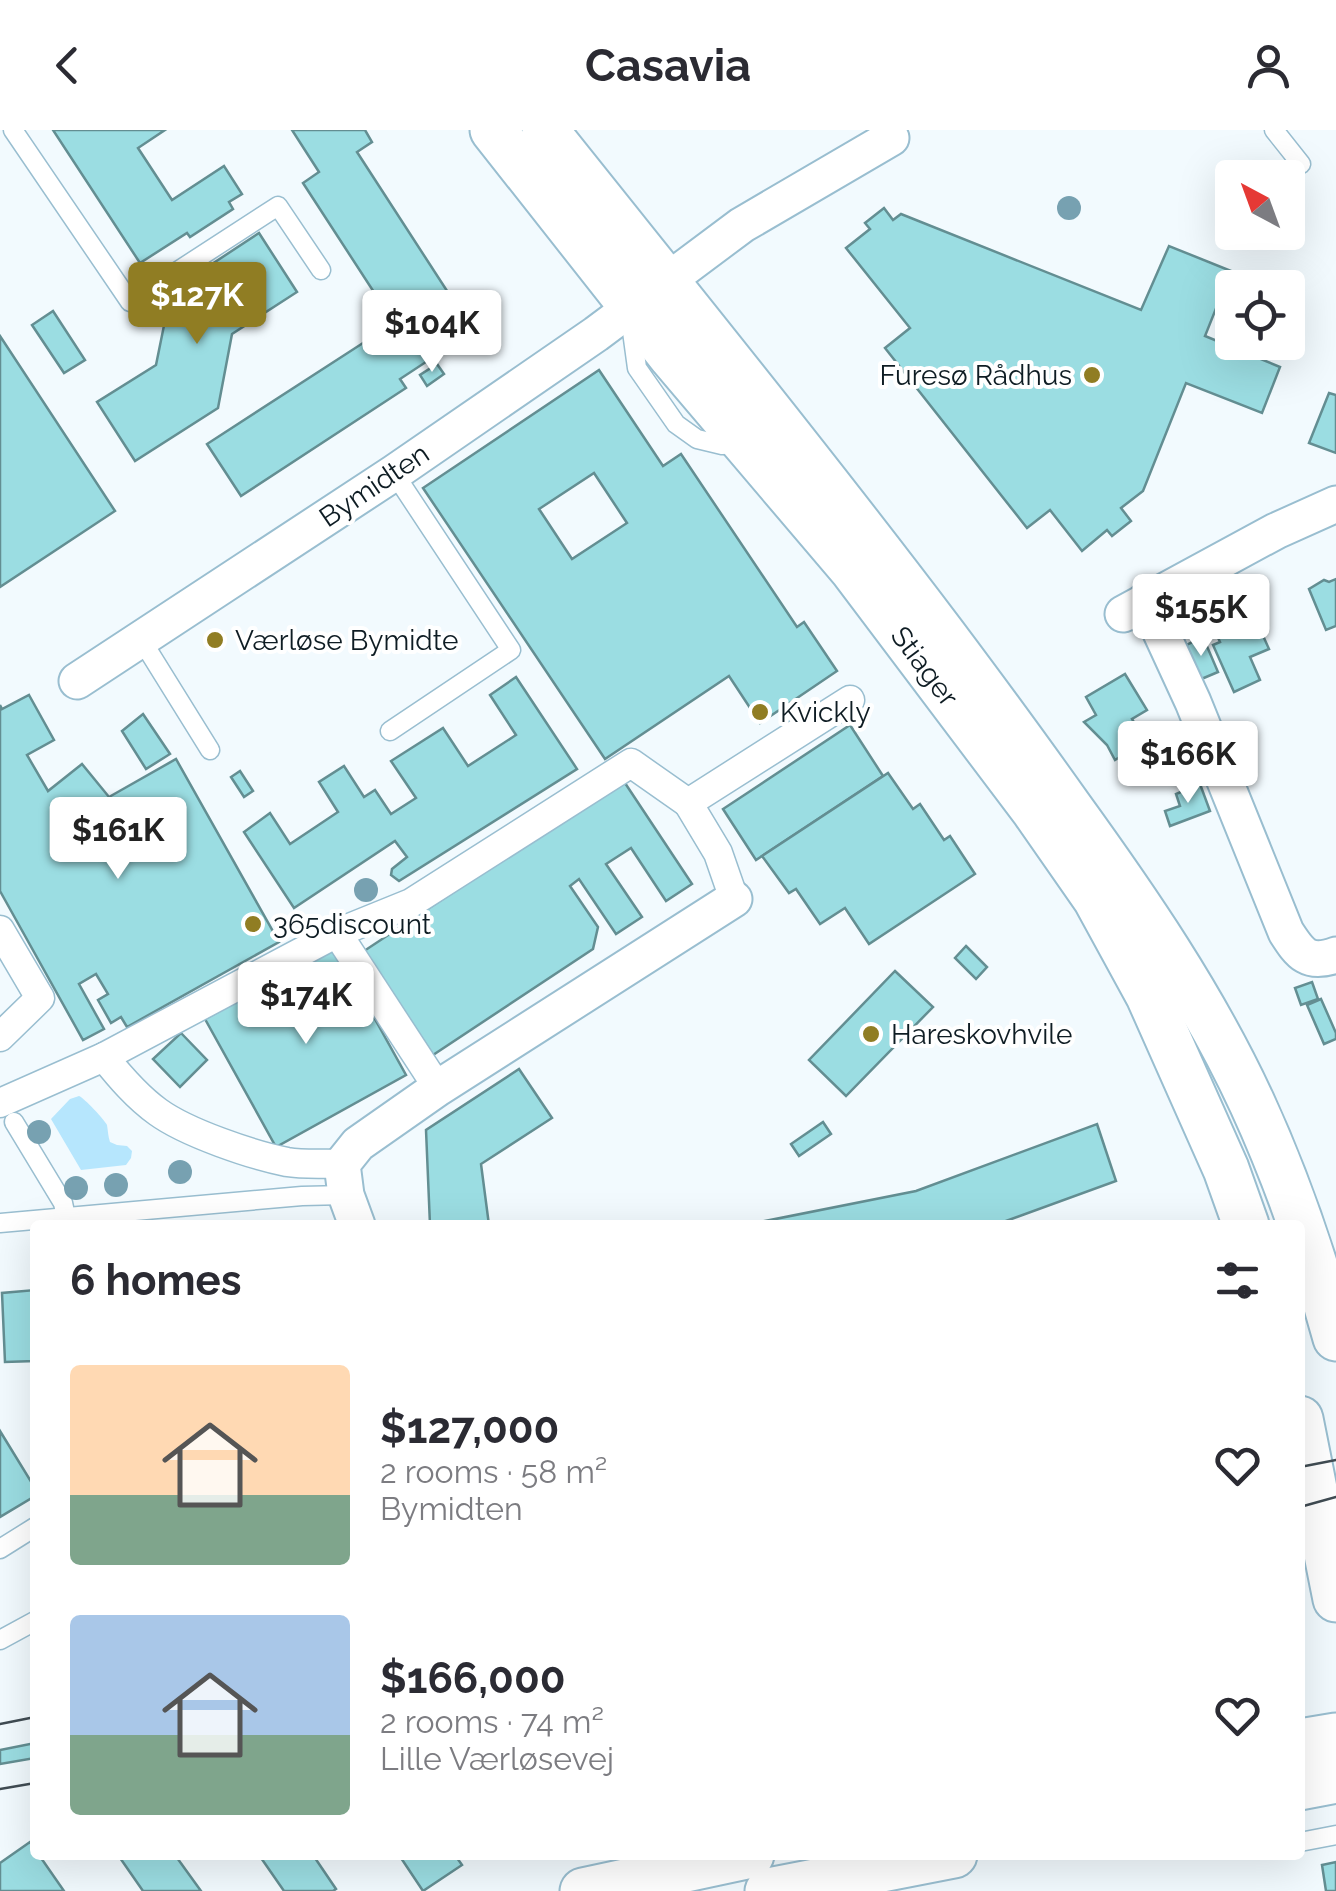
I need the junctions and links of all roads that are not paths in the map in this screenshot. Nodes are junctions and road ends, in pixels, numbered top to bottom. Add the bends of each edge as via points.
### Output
1 (14, 130) edge
2 (1274, 130) edge
3 (897, 134) edge
4 (518, 140) edge
5 (1298, 160) edge
6 (706, 254) junction
7 (322, 270) dead end
8 (650, 295) junction
9 (588, 339) junction
10 (792, 437) junction
11 (394, 473) junction
12 (1336, 504) edge
13 (840, 568) junction
14 (140, 639) junction
15 (76, 681) dead end
16 (850, 700) dead end
17 (999, 708) junction
18 (390, 731) dead end
19 (210, 750) dead end
20 (688, 803) junction
21 (734, 899) joint
22 (0, 930) edge
23 (337, 933) junction
24 (1336, 955) edge
25 (0, 1037) edge
26 (104, 1057) junction
27 (438, 1088) junction
28 (7, 1112) edge
29 (348, 1194) edge
30 (66, 1217) junction
31 (1283, 1219) edge
32 (30, 1220) edge
33 (33, 1220) edge
34 (1244, 1220) edge
35 (0, 1223) edge
36 (1305, 1268) edge
37 (1336, 1338) edge
38 (1305, 1445) edge
39 (30, 1530) edge
40 (0, 1549) edge
41 (1336, 1599) edge
42 (30, 1625) edge
43 (0, 1640) edge
44 (1336, 1736) edge
45 (1305, 1741) edge
46 (1336, 1780) edge
47 (1305, 1786) edge
48 (1336, 1835) edge
49 (1305, 1841) edge
50 (727, 1860) edge
51 (928, 1860) edge
52 (583, 1891) edge
53 (768, 1891) edge

1 - 7 lane via 130,302 278,206
2 - 5 lane
3 - 6 street via 742,225
4 - 8 street, Stiager
4 - 9 street, Stiager via 517,193 592,287 601,309
6 - 8 street
6 - 10 street, Stiager via 696,277 700,293 784,402
8 - 9 street, Bymidten
8 - 10 street, Stiager
8 - 13 street, Stiager via 746,444
9 - 11 street, Bymidten
10 - 17 street, Stiager
11 - 14 street, Bymidten
11 - 18 lane via 510,650
12 - 24 street via 1134,607 1193,702 1286,932 1300,954 1320,960
13 - 17 lane via 881,578 957,680
13 - 34 street, Stiager via 1034,810 1096,899 1148,996
14 - 15 street, Bymidten
14 - 19 lane
16 - 20 street
17 - 31 street, Stiager via 1180,968 1251,1101
20 - 21 street via 718,853
20 - 23 street via 631,764 411,903
21 - 27 street
22 - 25 street via 40,998
23 - 26 street
23 - 27 street
26 - 28 street
26 - 29 street via 160,1114 204,1136 290,1162
27 - 29 street via 358,1144
28 - 30 lane via 64,1203
29 - 30 lane
30 - 33 lane
32 - 35 lane
36 - 37 street, Stiager
38 - 41 street
39 - 40 lane
42 - 43 lane
44 - 45 street
46 - 47 street
48 - 49 lane
50 - 52 street
51 - 53 street

